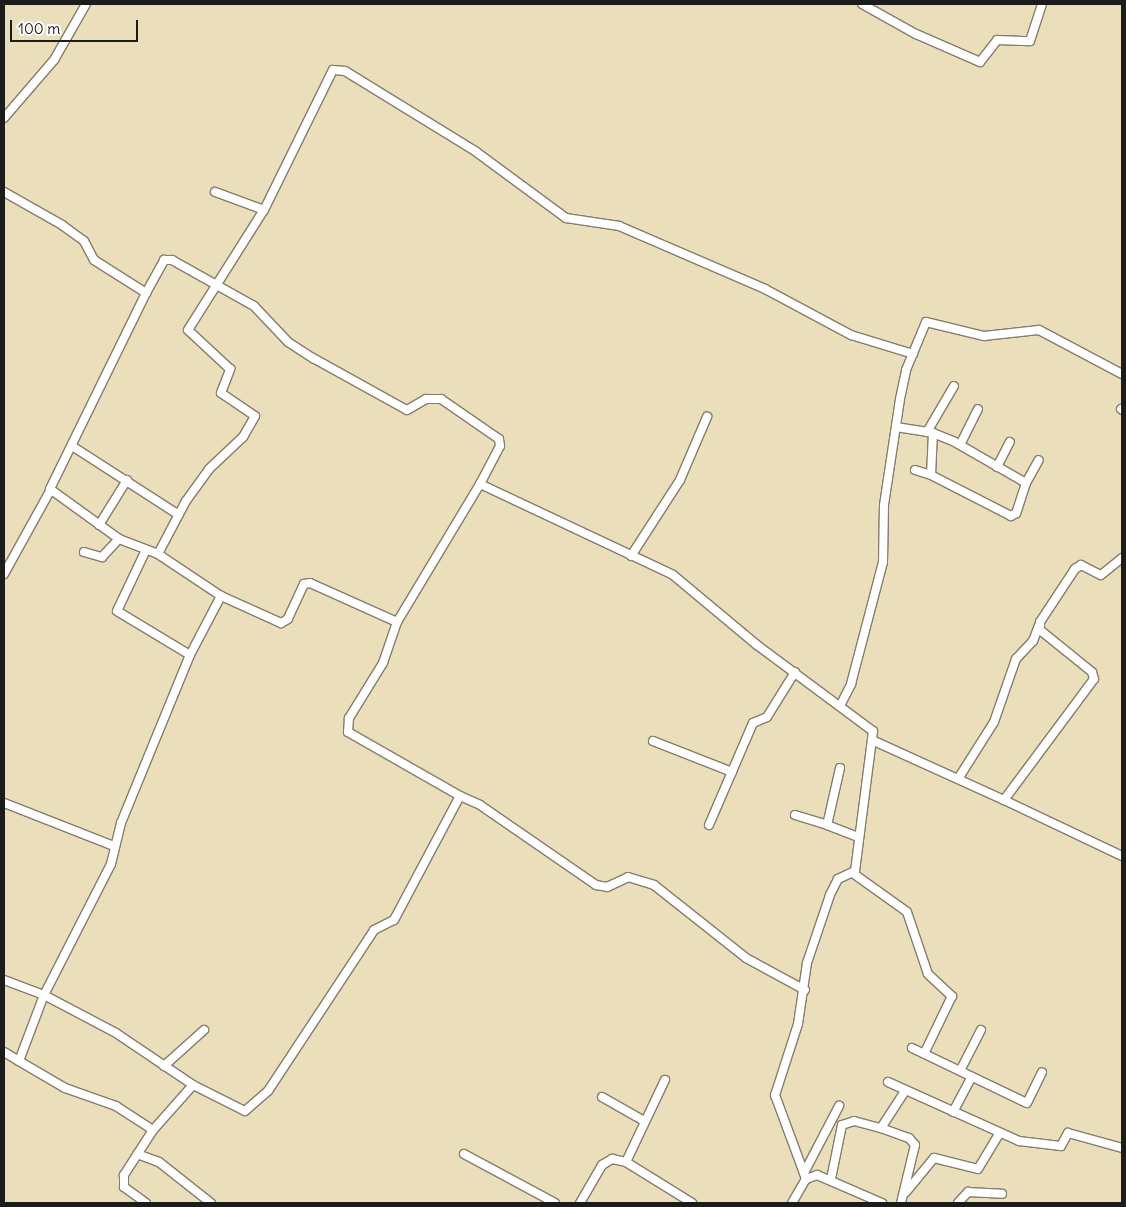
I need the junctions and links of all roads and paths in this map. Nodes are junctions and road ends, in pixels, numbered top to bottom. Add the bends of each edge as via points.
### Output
1 (86, 4) edge
2 (862, 4) edge
3 (1042, 4) edge
4 (4, 118) edge
5 (4, 192) edge
6 (215, 192) dead end
7 (264, 210) junction
8 (216, 281) junction
9 (146, 293) junction
10 (914, 354) junction
11 (1122, 374) edge
12 (954, 386) dead end
13 (978, 409) dead end
14 (707, 417) dead end
15 (896, 427) junction
16 (930, 432) junction
17 (1010, 442) dead end
18 (960, 445) junction
19 (72, 446) junction
20 (1040, 460) dead end
21 (997, 467) junction
22 (915, 470) dead end
23 (931, 475) junction
24 (127, 480) junction
25 (1026, 483) junction
26 (480, 484) junction
27 (50, 492) junction
28 (179, 515) junction
29 (99, 525) junction
30 (119, 539) junction
31 (84, 552) dead end
32 (146, 552) junction
33 (158, 554) junction
34 (631, 556) junction
35 (1122, 558) edge
36 (4, 574) edge
37 (221, 596) junction
38 (397, 622) junction
39 (1039, 626) junction
40 (190, 655) junction
41 (795, 672) junction
42 (840, 706) junction
43 (653, 741) dead end
44 (874, 741) junction
45 (840, 768) dead end
46 (732, 772) junction
47 (958, 779) junction
48 (460, 796) junction
49 (1004, 800) junction
50 (4, 803) edge
51 (795, 815) dead end
52 (709, 825) dead end
53 (827, 825) junction
54 (859, 837) junction
55 (114, 846) junction
56 (1122, 856) edge
57 (854, 874) junction
58 (4, 980) edge
59 (805, 990) junction
60 (44, 995) junction
61 (204, 1030) dead end
62 (981, 1030) dead end
63 (912, 1048) dead end
64 (4, 1052) edge
65 (924, 1054) junction
66 (19, 1061) junction
67 (164, 1066) junction
68 (960, 1071) junction
69 (1042, 1072) dead end
70 (972, 1077) junction
71 (665, 1080) dead end
72 (888, 1082) dead end
73 (194, 1085) junction
74 (905, 1091) junction
75 (602, 1097) dead end
76 (839, 1106) dead end
77 (953, 1112) junction
78 (644, 1121) junction
79 (881, 1128) junction
80 (154, 1130) junction
81 (999, 1134) junction
82 (1122, 1148) edge
83 (137, 1154) junction
84 (464, 1154) dead end
85 (626, 1162) junction
86 (805, 1176) junction
87 (831, 1179) junction
88 (905, 1193) junction
89 (1002, 1194) dead end
90 (146, 1203) edge
91 (211, 1203) edge
92 (555, 1203) edge
93 (580, 1203) edge
94 (692, 1203) edge
95 (792, 1203) edge
96 (882, 1203) edge
97 (901, 1203) edge
98 (958, 1203) edge

1 - 4 street via 54,60
2 - 3 street via 916,34 980,62 997,40 1030,41
5 - 9 street via 62,225 84,241 94,260
6 - 7 street
7 - 8 street
7 - 10 street via 303,138 323,84 338,68 475,150 566,218 619,226 765,289 851,335
8 - 9 street via 168,259
8 - 26 street via 254,306 288,342 313,358 407,410 426,398 441,399 497,437 500,446
8 - 28 street via 188,333 230,369 221,393 255,416 244,437 209,469
9 - 19 street
10 - 11 street via 926,322 984,336 1039,330
10 - 15 street via 906,370
12 - 16 street
13 - 18 street
14 - 34 street via 680,480
15 - 16 street
15 - 42 street via 884,505 883,562 851,684
16 - 18 street
16 - 23 street
17 - 21 street
18 - 21 street
19 - 24 street
19 - 27 street
20 - 25 street
21 - 25 street
22 - 23 street
23 - 25 street via 1011,516 1016,513
24 - 28 street
24 - 29 street
26 - 34 street
26 - 38 street
27 - 29 street
27 - 36 street
28 - 33 street
29 - 30 street
30 - 31 street via 102,557
30 - 32 street
32 - 33 street
32 - 40 street via 117,611
33 - 37 street
34 - 41 street via 673,575
35 - 39 street via 1101,575 1081,565 1075,569 1056,590
37 - 38 street via 281,624 288,619 304,584 310,583
37 - 40 street
38 - 48 street via 380,670 348,722 348,732
39 - 47 street via 1033,641 1016,659 994,722
39 - 49 street via 1092,672 1094,679
40 - 55 street
41 - 42 street
41 - 46 street via 767,717 753,723
42 - 44 street via 873,731
43 - 46 street
44 - 47 street
44 - 54 street
45 - 53 street
46 - 52 street
47 - 49 street
48 - 59 street via 480,805 596,885 607,887 628,877 654,885 746,958
48 - 73 street via 394,920 374,930 268,1091 245,1111
49 - 56 street
50 - 55 street
51 - 53 street
53 - 54 street
54 - 57 street
55 - 60 street via 111,864
57 - 59 street via 835,882 808,963
57 - 65 street via 907,912 928,974 952,996
58 - 60 street
59 - 86 street via 775,1095 794,1156
60 - 66 street
60 - 67 street via 116,1033
61 - 67 street
62 - 68 street
63 - 65 street
64 - 66 street
65 - 68 street
66 - 80 street via 65,1088 116,1106
67 - 73 street
68 - 70 street
69 - 70 street via 1027,1103
70 - 77 street
71 - 78 street
72 - 74 street
73 - 80 street
74 - 77 street
74 - 79 street
75 - 78 street
76 - 86 street
77 - 81 street
78 - 85 street
79 - 87 street via 854,1121 842,1125
79 - 88 street via 909,1138 916,1145
80 - 83 street
81 - 82 street via 1061,1146 1068,1133
81 - 88 street via 978,1169 934,1158
83 - 90 street via 122,1186
83 - 91 street via 159,1162
84 - 92 street
85 - 93 street via 606,1161
85 - 94 street
86 - 87 street
86 - 95 street
87 - 96 street
88 - 97 street
89 - 98 street via 968,1192

